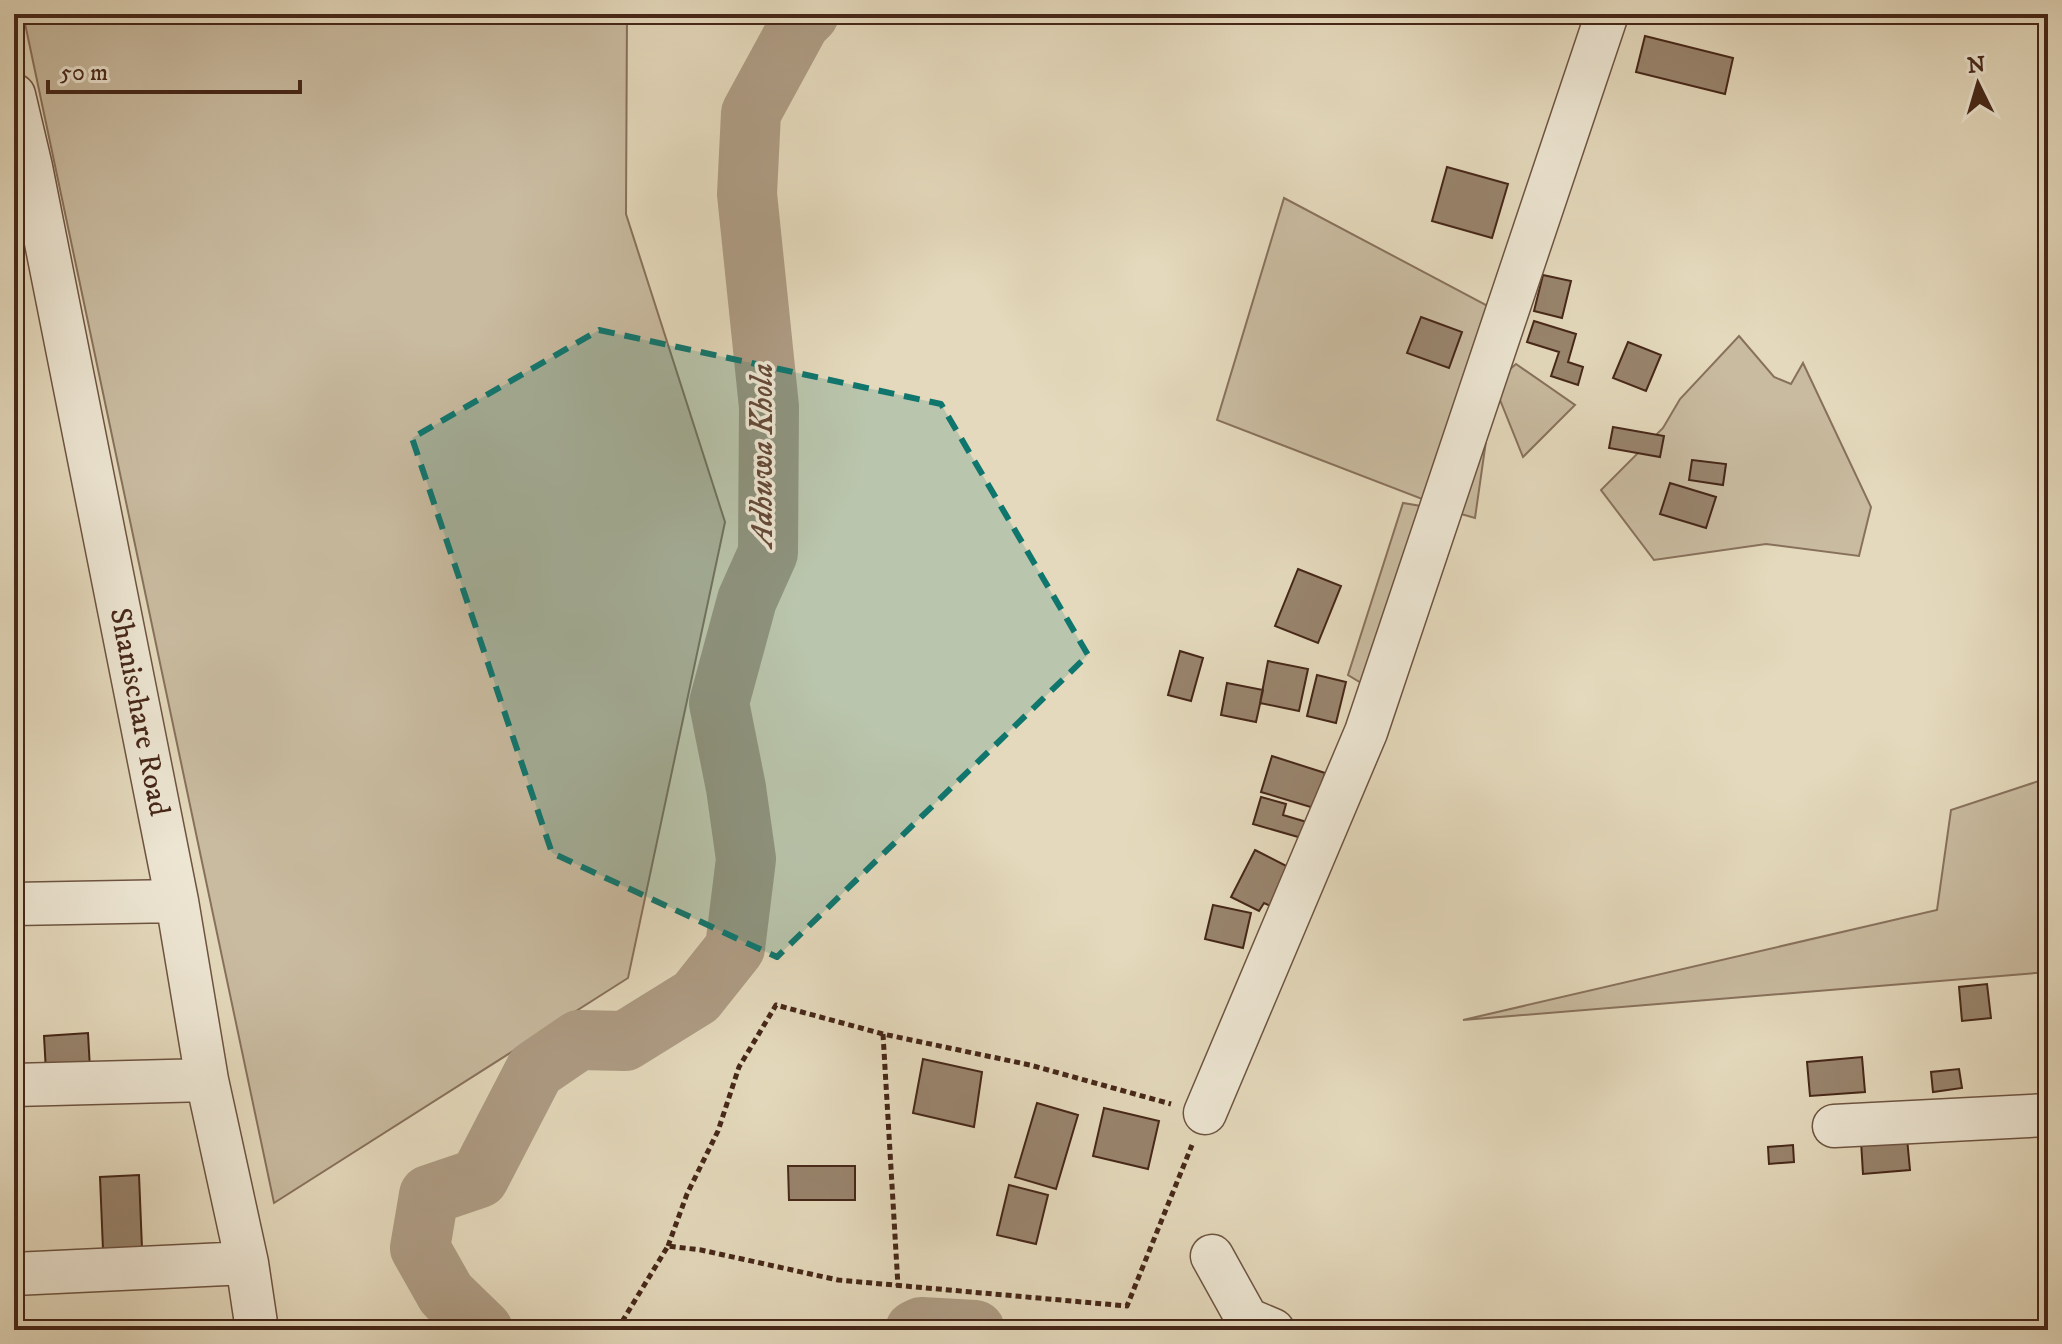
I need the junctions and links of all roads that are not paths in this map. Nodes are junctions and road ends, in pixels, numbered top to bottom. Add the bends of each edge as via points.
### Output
1 (1607, 14) edge
2 (14, 95) edge
3 (177, 901) junction
4 (14, 904) edge
5 (207, 1080) junction
6 (14, 1085) edge
7 (1205, 1113) road end
8 (2048, 1115) edge
9 (1834, 1126) dead end
10 (1212, 1256) dead end
11 (247, 1263) junction
12 (14, 1274) edge
13 (257, 1330) edge
14 (1273, 1330) edge

1 - 7 street via 1366,732
2 - 3 street, Shanischare Road
3 - 4 street
3 - 5 street, Shanischare Road
5 - 6 street
5 - 11 street, Shanischare Road
8 - 9 street
10 - 14 street via 1247,1319
11 - 12 street
11 - 13 street, Shanischare Road

